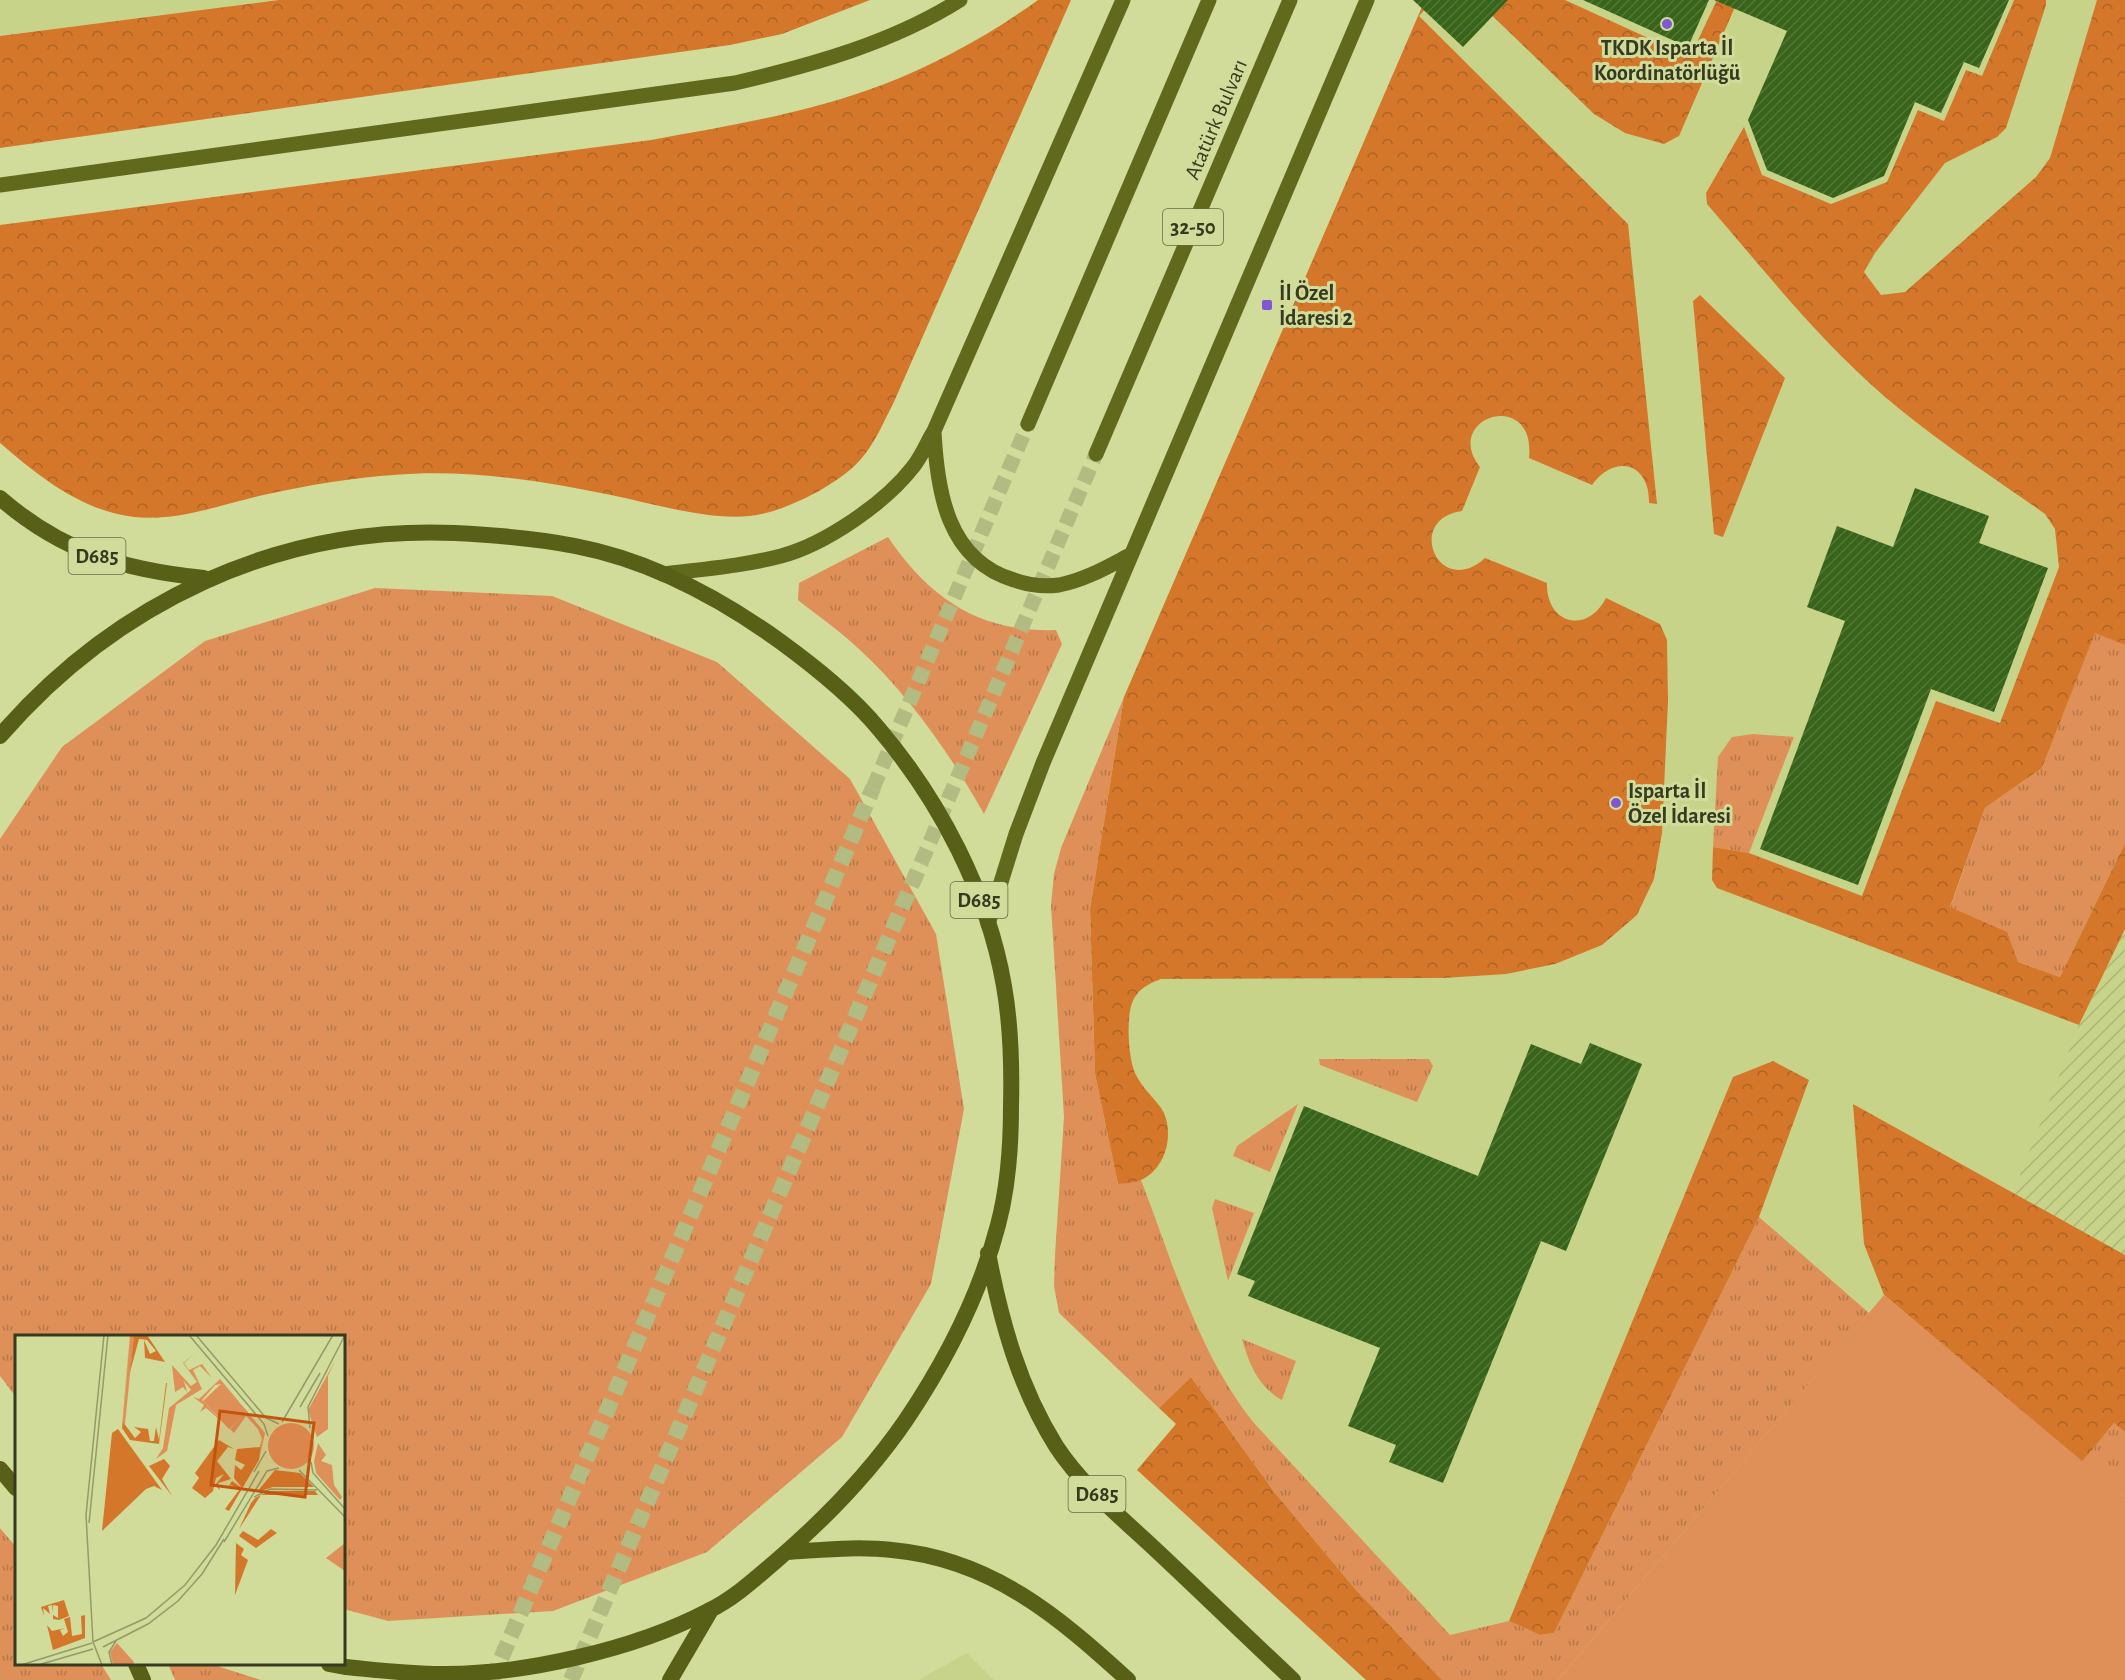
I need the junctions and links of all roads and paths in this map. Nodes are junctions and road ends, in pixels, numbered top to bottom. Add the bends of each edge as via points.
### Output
1 (960, 0) edge
2 (1123, 0) edge
3 (1209, 0) edge
4 (1290, 0) edge
5 (1367, 0) edge
6 (0, 185) edge
7 (1028, 424) tunnel mouth
8 (934, 431) junction
9 (1096, 454) tunnel mouth
10 (0, 498) edge
11 (1130, 555) junction
12 (663, 574) junction
13 (208, 579) junction
14 (0, 736) edge
15 (988, 924) junction
16 (988, 1253) junction
17 (0, 1469) edge
18 (15, 1487) edge
19 (787, 1552) junction
20 (711, 1610) junction
21 (136, 1665) edge
22 (333, 1665) edge
23 (143, 1680) edge
24 (670, 1680) edge
25 (1128, 1680) edge
26 (1293, 1680) edge

1 - 6 main road via 884,38 807,66 735,83
2 - 8 main road
3 - 7 main road
4 - 9 main road, Atatürk Bulvarı / 32-50
5 - 11 main road
8 - 11 main road via 936,473 944,509 956,536 975,560 999,576 1030,585 1058,585 1090,576
8 - 12 main road via 914,466 890,493 827,536 784,556
10 - 13 highway, D685 via 62,541 103,559 150,573
11 - 15 main road via 1016,834
12 - 13 highway, D685 via 579,547 494,535 410,531 325,541
12 - 15 highway, D685 via 743,614 813,665 878,727 928,796 970,873
13 - 14 highway, D685 via 142,613 95,645 31,700
15 - 16 highway, D685 via 1004,984 1012,1053 1011,1134 998,1224
16 - 19 highway, D685 via 969,1305 932,1382 883,1454 830,1514
16 - 26 highway, D685 via 1012,1353 1026,1389 1074,1470
17 - 18 highway
19 - 20 highway, D685
19 - 25 highway via 892,1550 959,1564 1031,1598
20 - 22 highway, D685 via 618,1646 533,1666 444,1674
20 - 24 highway
21 - 23 highway

